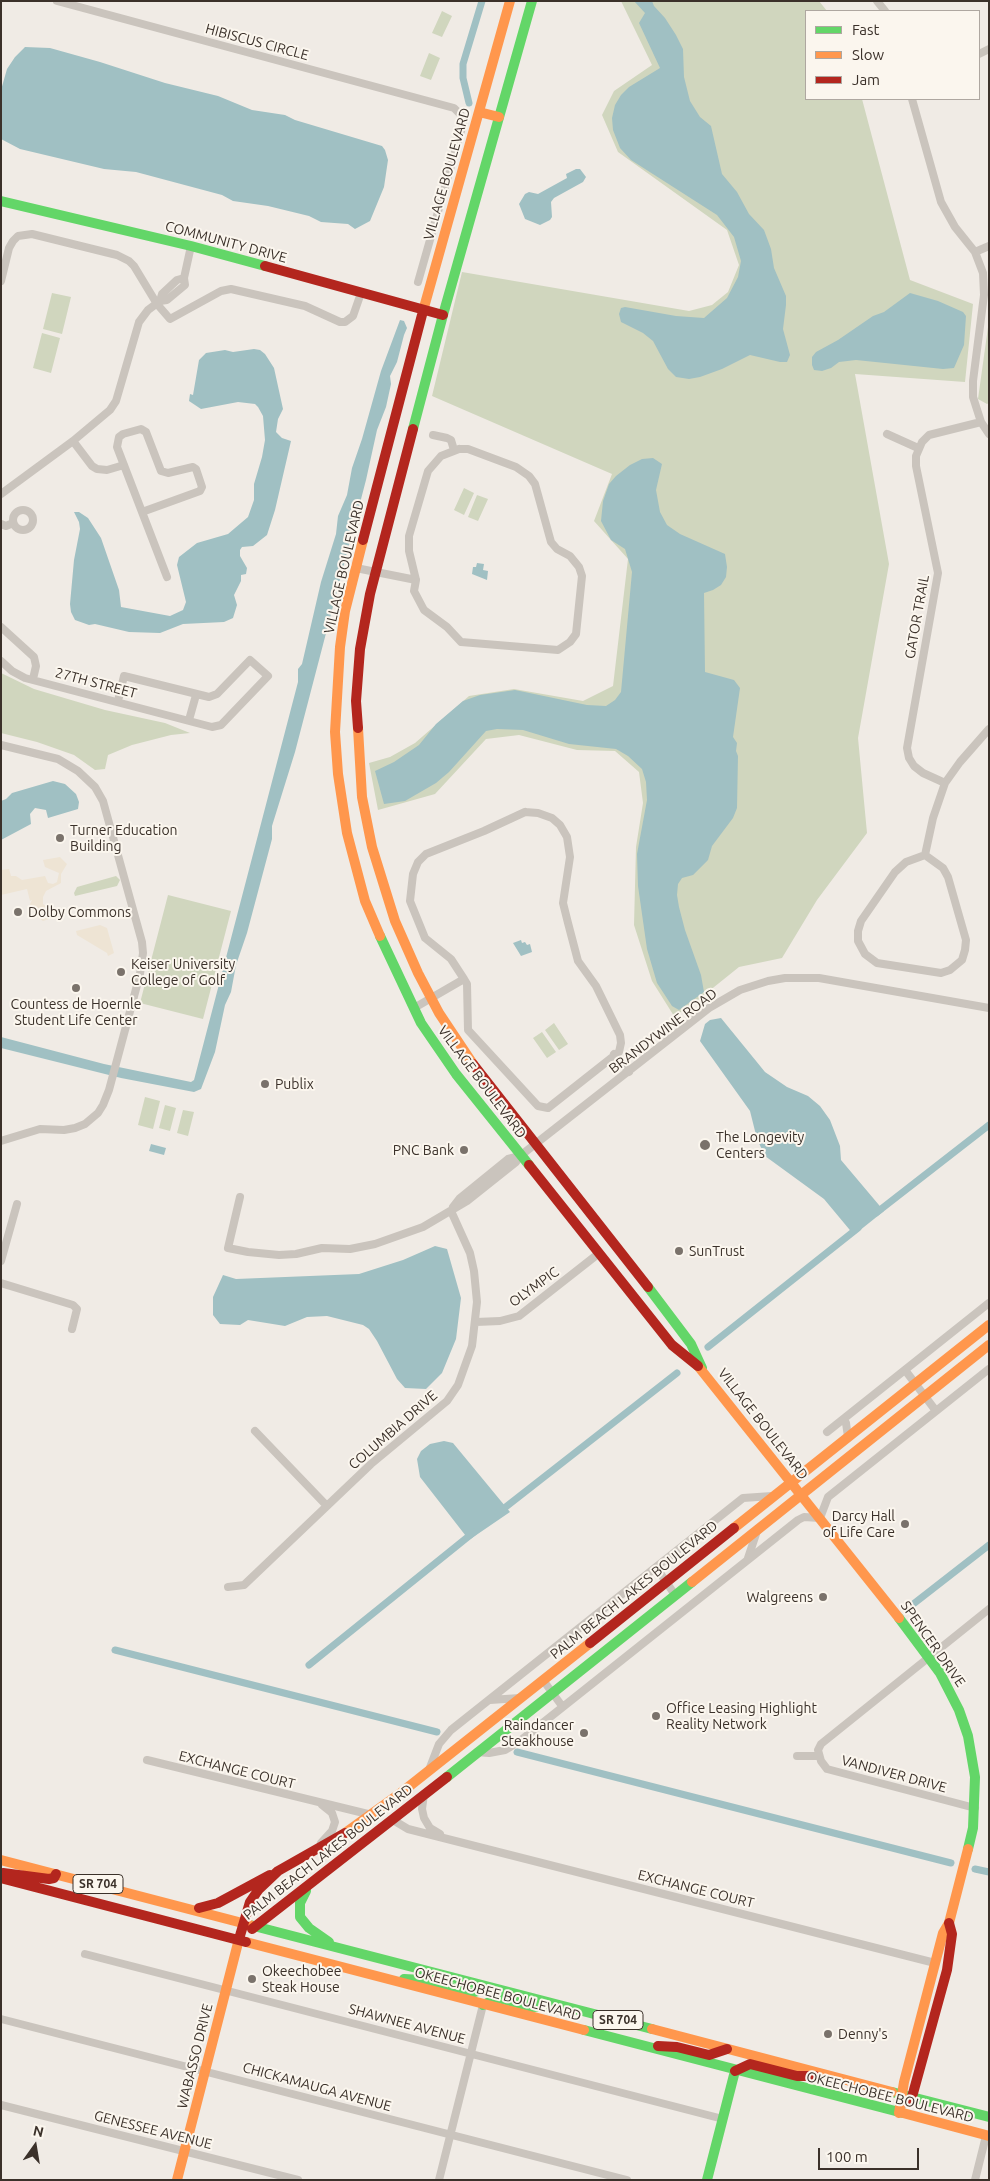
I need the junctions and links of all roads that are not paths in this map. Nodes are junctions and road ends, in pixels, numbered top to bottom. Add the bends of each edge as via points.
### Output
1 (57, 1) edge
2 (510, 1) edge
3 (532, 1) edge
4 (912, 100) edge
5 (479, 112) junction
6 (499, 117) junction
7 (1, 201) edge
8 (191, 246) junction
9 (989, 246) edge
10 (975, 252) junction
11 (1, 281) edge
12 (418, 282) dead end
13 (361, 293) junction
14 (159, 303) junction
15 (423, 310) junction
16 (443, 315) junction
17 (981, 422) junction
18 (887, 434) dead end
19 (989, 434) edge
20 (433, 435) dead end
21 (73, 442) junction
22 (918, 448) junction
23 (454, 450) junction
24 (124, 465) junction
25 (1, 494) edge
26 (142, 512) junction
27 (12, 523) dead end
28 (1, 524) edge
29 (356, 568) junction
30 (376, 573) junction
31 (167, 577) dead end
32 (416, 580) junction
33 (1, 627) edge
34 (1, 661) edge
35 (33, 679) junction
36 (196, 695) junction
37 (118, 702) junction
38 (189, 720) junction
39 (989, 729) edge
40 (1, 745) edge
41 (945, 783) junction
42 (925, 854) junction
43 (464, 979) junction
44 (432, 999) junction
45 (414, 1008) junction
46 (989, 1008) edge
47 (614, 1054) junction
48 (629, 1072) junction
49 (1, 1141) edge
50 (537, 1144) junction
51 (520, 1156) junction
52 (240, 1197) dead end
53 (17, 1204) dead end
54 (451, 1210) junction
55 (598, 1254) junction
56 (1, 1261) edge
57 (1, 1283) edge
58 (989, 1303) edge
59 (476, 1322) junction
60 (989, 1325) edge
61 (72, 1329) dead end
62 (989, 1345) edge
63 (989, 1369) edge
64 (703, 1370) junction
65 (905, 1370) junction
66 (916, 1384) junction
67 (925, 1396) junction
68 (936, 1411) junction
69 (844, 1418) junction
70 (255, 1431) dead end
71 (827, 1432) dead end
72 (848, 1437) junction
73 (792, 1482) junction
74 (801, 1494) junction
75 (774, 1496) junction
76 (327, 1506) junction
77 (820, 1518) junction
78 (758, 1529) junction
79 (748, 1558) junction
80 (656, 1567) junction
81 (666, 1582) junction
82 (228, 1586) dead end
83 (675, 1595) junction
84 (989, 1609) edge
85 (929, 1657) junction
86 (543, 1680) junction
87 (552, 1693) junction
88 (520, 1698) junction
89 (490, 1700) junction
90 (562, 1706) junction
91 (477, 1752) junction
92 (819, 1753) junction
93 (797, 1756) dead end
94 (147, 1760) dead end
95 (428, 1771) junction
96 (402, 1792) junction
97 (424, 1794) junction
98 (321, 1803) junction
99 (975, 1808) junction
100 (372, 1815) junction
101 (393, 1820) junction
102 (451, 1839) junction
103 (312, 1852) junction
104 (1, 1860) edge
105 (278, 1871) junction
106 (1, 1873) edge
107 (56, 1874) junction
108 (1, 1878) edge
109 (309, 1887) junction
110 (194, 1908) junction
111 (244, 1922) junction
112 (949, 1923) junction
113 (256, 1925) junction
114 (240, 1939) junction
115 (334, 1946) junction
116 (85, 1954) dead end
117 (935, 1964) junction
118 (384, 1978) junction
119 (492, 1987) junction
120 (226, 1990) junction
121 (924, 2004) junction
122 (483, 2005) junction
123 (561, 2005) junction
124 (1, 2019) edge
125 (933, 2022) junction
126 (634, 2044) junction
127 (728, 2049) junction
128 (472, 2054) junction
129 (206, 2071) junction
130 (735, 2071) junction
131 (832, 2076) junction
132 (901, 2094) junction
133 (912, 2097) junction
134 (1, 2105) edge
135 (899, 2113) junction
136 (989, 2117) edge
137 (723, 2119) junction
138 (451, 2134) junction
139 (988, 2136) edge
140 (185, 2150) junction
141 (177, 2180) edge
142 (298, 2180) edge
143 (439, 2180) edge
144 (627, 2180) edge
145 (707, 2180) edge
146 (975, 2180) edge

1 - 12 street, HIBISCUS CIRCLE via 450,106 458,111 463,124
2 - 5 street, VILLAGE BOULEVARD
3 - 6 street, VILLAGE BOULEVARD
4 - 10 street via 941,202
5 - 6 street
5 - 15 street, VILLAGE BOULEVARD
6 - 16 street, VILLAGE BOULEVARD
7 - 8 street, COMMUNITY DRIVE
8 - 13 street, COMMUNITY DRIVE
8 - 14 street via 184,278 162,294
9 - 10 street
10 - 17 street via 984,284 973,387 975,408
11 - 14 street via 13,241 18,236 32,234 123,258 134,266
13 - 14 street via 353,316 340,322 305,306 236,289 221,291 170,318
13 - 15 street, COMMUNITY DRIVE
14 - 21 street via 148,310 139,322 116,401
15 - 16 street, COMMUNITY DRIVE
15 - 29 street, VILLAGE BOULEVARD
16 - 30 street, VILLAGE BOULEVARD
17 - 19 street
17 - 22 street via 934,433 925,438
18 - 22 street
20 - 23 street via 451,440
21 - 24 street via 97,469
21 - 25 street
22 - 41 street, GATOR TRAIL via 916,466 938,573 907,748 914,766
23 - 32 street via 437,459 428,471 409,536 409,552
23 - 32 street via 468,449 516,466 532,480 551,542 573,559 581,571 576,634 558,650 461,642 424,610 414,591
24 - 26 street
24 - 26 street via 117,447 119,437 141,429 148,436 161,471 168,473 192,467 202,482 200,491
26 - 31 street
27 - 28 street
29 - 30 street
29 - 45 street, VILLAGE BOULEVARD via 340,647 336,700 335,732 342,800 354,867 365,901
30 - 32 street
30 - 44 street, VILLAGE BOULEVARD via 362,640 356,701 362,797 372,847 395,921
33 - 35 street via 34,657
34 - 35 street, 27TH STREET via 16,674
35 - 37 street, 27TH STREET
36 - 37 street via 124,676
36 - 38 street
36 - 38 street, 27TH STREET via 209,697 217,694 250,660 268,676 221,725 212,727
37 - 38 street, 27TH STREET
39 - 41 street
40 - 49 street via 58,759 91,783 103,801 143,952 140,974 104,1105 85,1124 70,1129 40,1129
41 - 42 street
42 - 42 street via 943,868 948,877 966,940 964,955 958,964 941,974 877,963 864,954 858,941 861,921 895,872 906,862
43 - 44 street
43 - 47 street via 467,984 468,1030 538,1106 548,1108
43 - 47 street via 450,959 425,938 410,901 418,862 426,854 524,812 548,816 560,825 569,842 563,903 578,961 596,986 620,1036 621,1048
44 - 45 street
44 - 50 street, VILLAGE BOULEVARD via 472,1062
45 - 51 street, VILLAGE BOULEVARD via 456,1074
46 - 48 street, BRANDYWINE ROAD via 819,978 768,981 724,998
47 - 48 street
48 - 50 street, BRANDYWINE ROAD
50 - 51 street, BRANDYWINE ROAD
50 - 64 street, VILLAGE BOULEVARD via 691,1344
51 - 54 street, BRANDYWINE ROAD via 508,1159 460,1198
51 - 55 street, VILLAGE BOULEVARD
52 - 54 street, BRANDYWINE ROAD via 228,1248 279,1255 375,1244 423,1227
53 - 56 street
54 - 59 street, COLUMBIA DRIVE via 466,1241 474,1271
55 - 59 street, OLYMPIC via 527,1311 509,1320
55 - 64 street, VILLAGE BOULEVARD via 672,1345
57 - 61 street via 74,1305 77,1309
58 - 65 street
59 - 76 street, COLUMBIA DRIVE via 466,1364 453,1393 382,1453
60 - 66 street, PALM BEACH LAKES BOULEVARD
62 - 67 street, PALM BEACH LAKES BOULEVARD
63 - 68 street
64 - 73 street, VILLAGE BOULEVARD
65 - 66 street
65 - 69 street
66 - 67 street
66 - 72 street, PALM BEACH LAKES BOULEVARD
67 - 68 street
67 - 74 street, PALM BEACH LAKES BOULEVARD
68 - 77 street via 828,1497
69 - 71 street
69 - 72 street
70 - 76 street
72 - 73 street, PALM BEACH LAKES BOULEVARD
73 - 74 street, VILLAGE BOULEVARD
73 - 75 street, PALM BEACH LAKES BOULEVARD
74 - 77 street, SPENCER DRIVE
74 - 78 street, PALM BEACH LAKES BOULEVARD
75 - 80 street via 743,1498
75 - 81 street, PALM BEACH LAKES BOULEVARD
76 - 82 street, COLUMBIA DRIVE via 244,1585
77 - 79 street via 800,1518
77 - 85 street, SPENCER DRIVE
78 - 79 street
78 - 83 street, PALM BEACH LAKES BOULEVARD
79 - 90 street
80 - 81 street
80 - 89 street
81 - 83 street
81 - 86 street, PALM BEACH LAKES BOULEVARD
83 - 87 street, PALM BEACH LAKES BOULEVARD
84 - 85 street
85 - 92 street via 821,1744
85 - 99 street, SPENCER DRIVE via 951,1691 968,1736 975,1777
86 - 87 street
86 - 88 street, PALM BEACH LAKES BOULEVARD
87 - 90 street
87 - 91 street, PALM BEACH LAKES BOULEVARD
88 - 89 street
88 - 95 street, PALM BEACH LAKES BOULEVARD
89 - 95 street via 446,1734
90 - 91 street via 512,1747 497,1752
91 - 97 street, PALM BEACH LAKES BOULEVARD
92 - 93 street
92 - 99 street, VANDIVER DRIVE via 827,1769
94 - 98 street, EXCHANGE COURT
95 - 96 street, PALM BEACH LAKES BOULEVARD
96 - 100 street, PALM BEACH LAKES BOULEVARD
96 - 101 street
97 - 101 street, PALM BEACH LAKES BOULEVARD
97 - 102 street, EXCHANGE COURT via 422,1809 427,1824 434,1832
98 - 100 street, EXCHANGE COURT
98 - 103 street via 332,1813 335,1822 328,1836
99 - 112 street, SPENCER DRIVE
100 - 103 street, PALM BEACH LAKES BOULEVARD
101 - 102 street, EXCHANGE COURT via 408,1829
101 - 109 street, PALM BEACH LAKES BOULEVARD
102 - 117 street, EXCHANGE COURT
103 - 105 street, PALM BEACH LAKES BOULEVARD
104 - 107 street, OKEECHOBEE BOULEVARD / SR 704
105 - 110 street via 218,1903
105 - 111 street, PALM BEACH LAKES BOULEVARD via 254,1895
106 - 107 street via 49,1879
107 - 110 street, OKEECHOBEE BOULEVARD / SR 704
108 - 114 street, OKEECHOBEE BOULEVARD / SR 704
109 - 113 street, PALM BEACH LAKES BOULEVARD
109 - 115 street via 300,1903 300,1917 309,1928
110 - 111 street, OKEECHOBEE BOULEVARD / SR 704
111 - 113 street, OKEECHOBEE BOULEVARD / SR 704
111 - 114 street, PALM BEACH LAKES BOULEVARD
112 - 117 street, SPENCER DRIVE
112 - 125 street, SPENCER DRIVE via 952,1934 947,1970
113 - 114 street, PALM BEACH LAKES BOULEVARD
113 - 115 street, OKEECHOBEE BOULEVARD / SR 704
114 - 118 street, OKEECHOBEE BOULEVARD / SR 704
114 - 120 street, WABASSO DRIVE
115 - 119 street, OKEECHOBEE BOULEVARD / SR 704
116 - 120 street, SHAWNEE AVENUE
117 - 121 street, SPENCER DRIVE
118 - 119 street via 422,1980 471,1992
118 - 122 street, OKEECHOBEE BOULEVARD / SR 704
119 - 123 street, OKEECHOBEE BOULEVARD / SR 704
120 - 128 street, SHAWNEE AVENUE
120 - 129 street, WABASSO DRIVE
121 - 125 street
121 - 132 street, SPENCER DRIVE
122 - 123 street via 498,1998 532,2007
122 - 126 street, OKEECHOBEE BOULEVARD / SR 704
122 - 128 street
123 - 127 street, OKEECHOBEE BOULEVARD / SR 704
124 - 129 street, CHICKAMAUGA AVENUE
125 - 133 street, SPENCER DRIVE
126 - 127 street via 677,2047 708,2055
126 - 130 street, OKEECHOBEE BOULEVARD / SR 704
127 - 131 street, OKEECHOBEE BOULEVARD / SR 704
128 - 137 street, SHAWNEE AVENUE
128 - 138 street
129 - 138 street, CHICKAMAUGA AVENUE
129 - 140 street, WABASSO DRIVE
130 - 131 street via 750,2064 797,2076
130 - 135 street, OKEECHOBEE BOULEVARD / SR 704
130 - 137 street
131 - 132 street, OKEECHOBEE BOULEVARD / SR 704
132 - 133 street, OKEECHOBEE BOULEVARD / SR 704
132 - 135 street, SPENCER DRIVE
133 - 135 street, SPENCER DRIVE
133 - 136 street, OKEECHOBEE BOULEVARD / SR 704
134 - 140 street, GENESSEE AVENUE
135 - 139 street, OKEECHOBEE BOULEVARD / SR 704
137 - 145 street
138 - 143 street
138 - 144 street, CHICKAMAUGA AVENUE
139 - 146 street
140 - 141 street, WABASSO DRIVE
140 - 142 street, GENESSEE AVENUE

